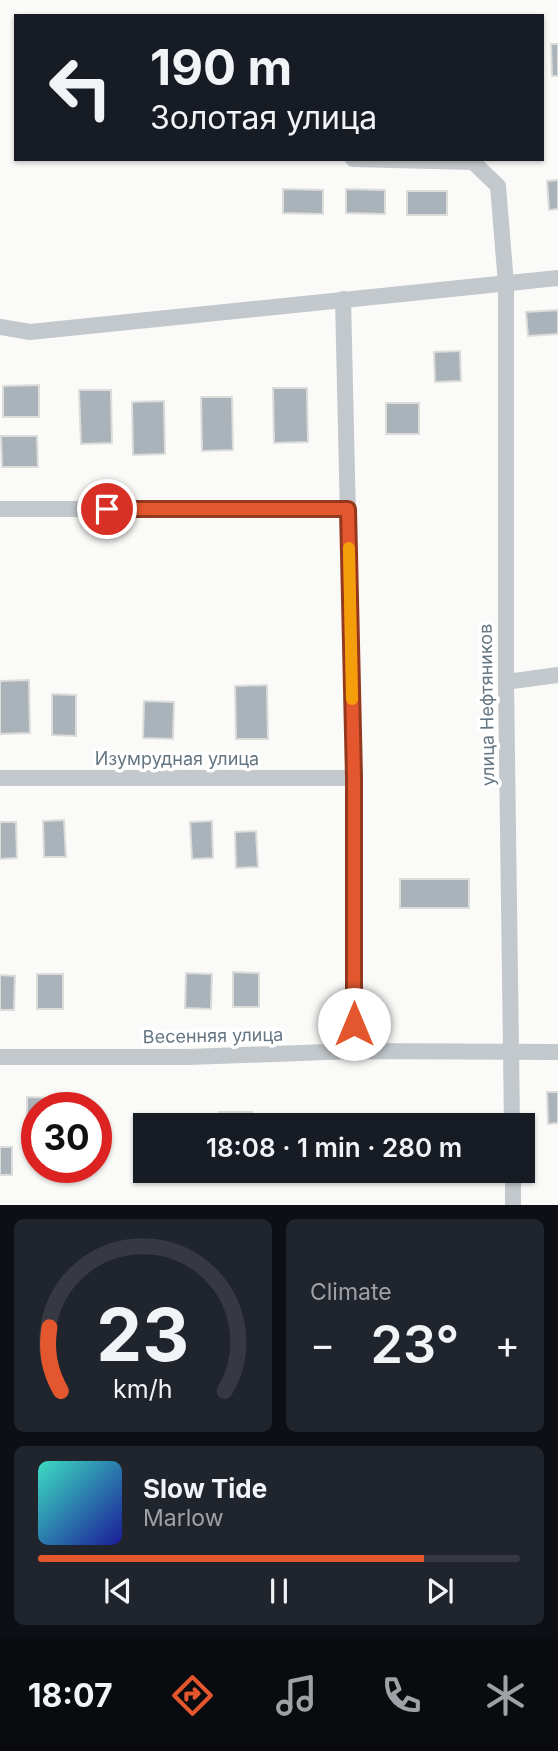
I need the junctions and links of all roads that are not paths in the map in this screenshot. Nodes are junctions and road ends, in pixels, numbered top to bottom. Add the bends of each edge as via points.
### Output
1 (433, 161) edge
2 (558, 278) edge
3 (506, 284) junction
4 (343, 299) junction
5 (0, 327) edge
6 (0, 509) edge
7 (348, 509) junction
8 (558, 675) edge
9 (506, 682) junction
10 (0, 778) edge
11 (354, 778) junction
12 (354, 1051) junction
13 (558, 1052) edge
14 (512, 1053) junction
15 (0, 1057) edge
16 (512, 1113) edge
17 (513, 1183) edge
18 (513, 1205) edge

1 - 3 street, улица Нефтяников via 473,162 498,186
2 - 3 street
3 - 4 street
3 - 9 street, улица Нефтяников
4 - 5 street via 30,332
4 - 7 street
6 - 7 street
7 - 11 street
8 - 9 street
9 - 14 street, улица Нефтяников
10 - 11 street, Изумрудная улица
11 - 12 street
12 - 14 street, Весенняя улица
12 - 15 street, Весенняя улица
13 - 14 street, Весенняя улица
14 - 16 street, улица Нефтяников
17 - 18 street

